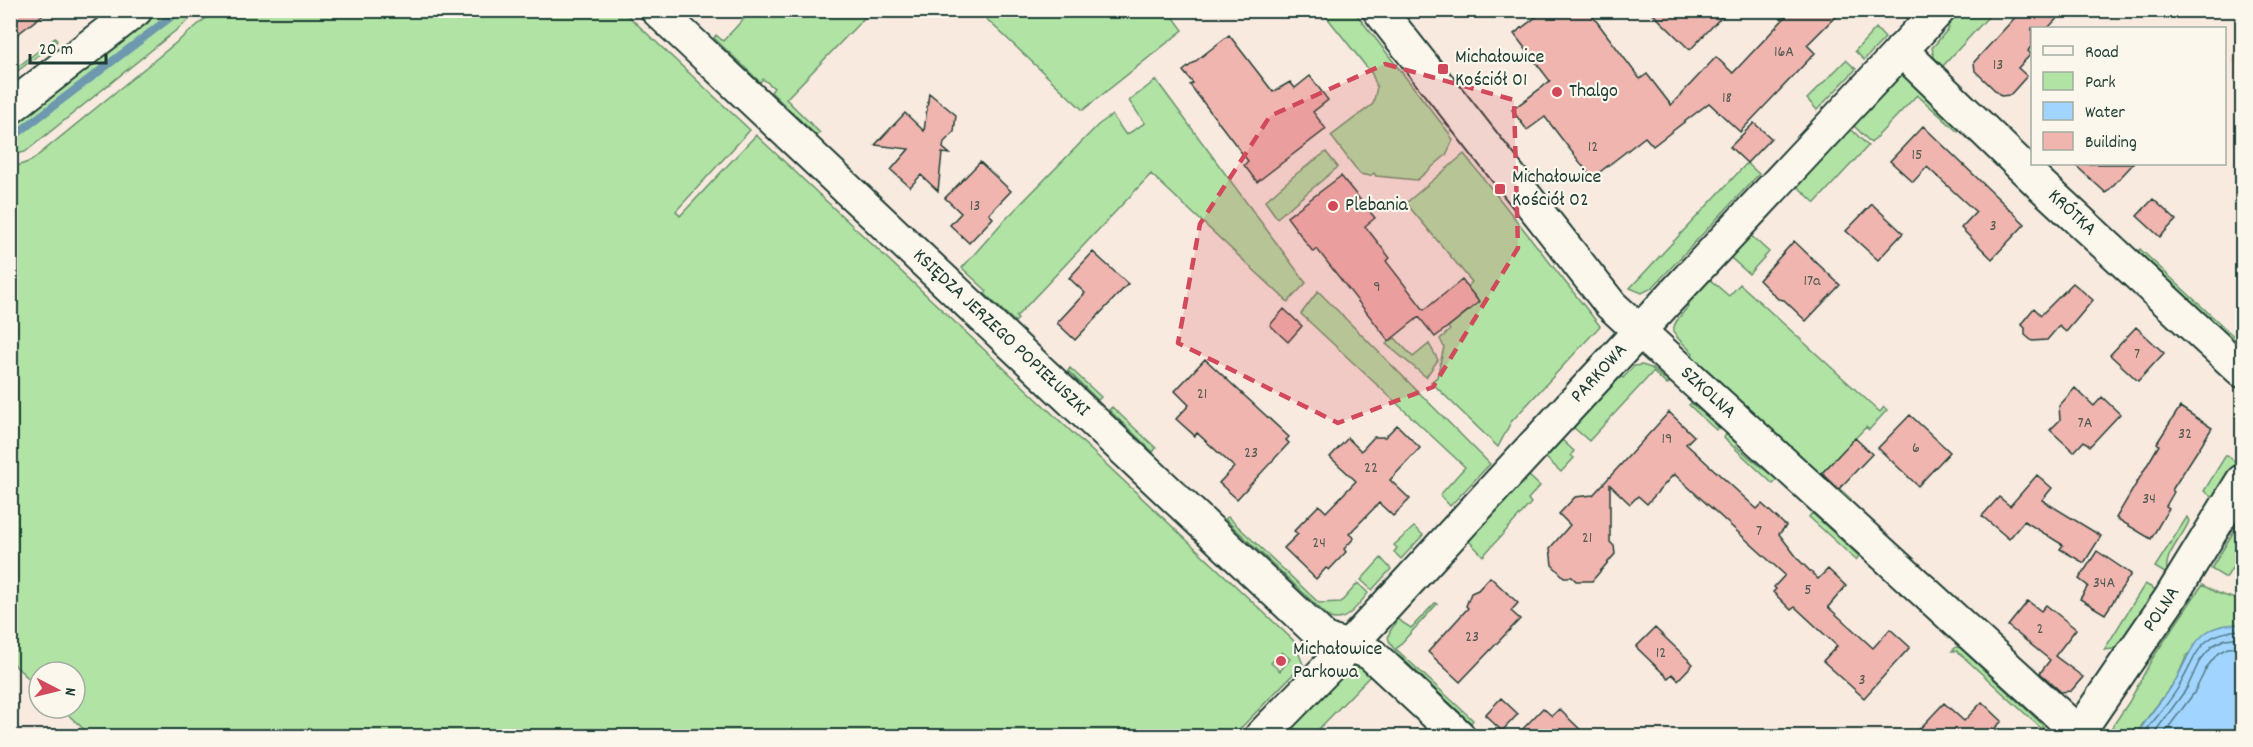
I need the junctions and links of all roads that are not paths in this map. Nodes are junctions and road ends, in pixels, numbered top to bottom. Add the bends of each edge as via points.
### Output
1 (136, 10) edge
2 (657, 10) edge
3 (1379, 10) edge
4 (1939, 10) edge
5 (1901, 51) junction
6 (10, 108) edge
7 (1640, 331) junction
8 (2242, 371) edge
9 (2242, 481) edge
10 (1350, 646) junction
11 (2078, 735) edge
12 (1261, 736) edge
13 (1459, 736) edge

1 - 6 street
2 - 10 street, KSIĘDZA JERZEGO POPIEŁUSZKI via 1316,631 1327,640
3 - 7 street, SZKOLNA via 1587,277
4 - 5 street, PARKOWA
5 - 7 street, PARKOWA
5 - 8 street, KRÓTKA
7 - 10 street, PARKOWA
7 - 11 street, SZKOLNA
9 - 11 street, POLNA via 2169,600
10 - 12 street, PARKOWA
10 - 13 street, KSIĘDZA JERZEGO POPIEŁUSZKI via 1372,655

